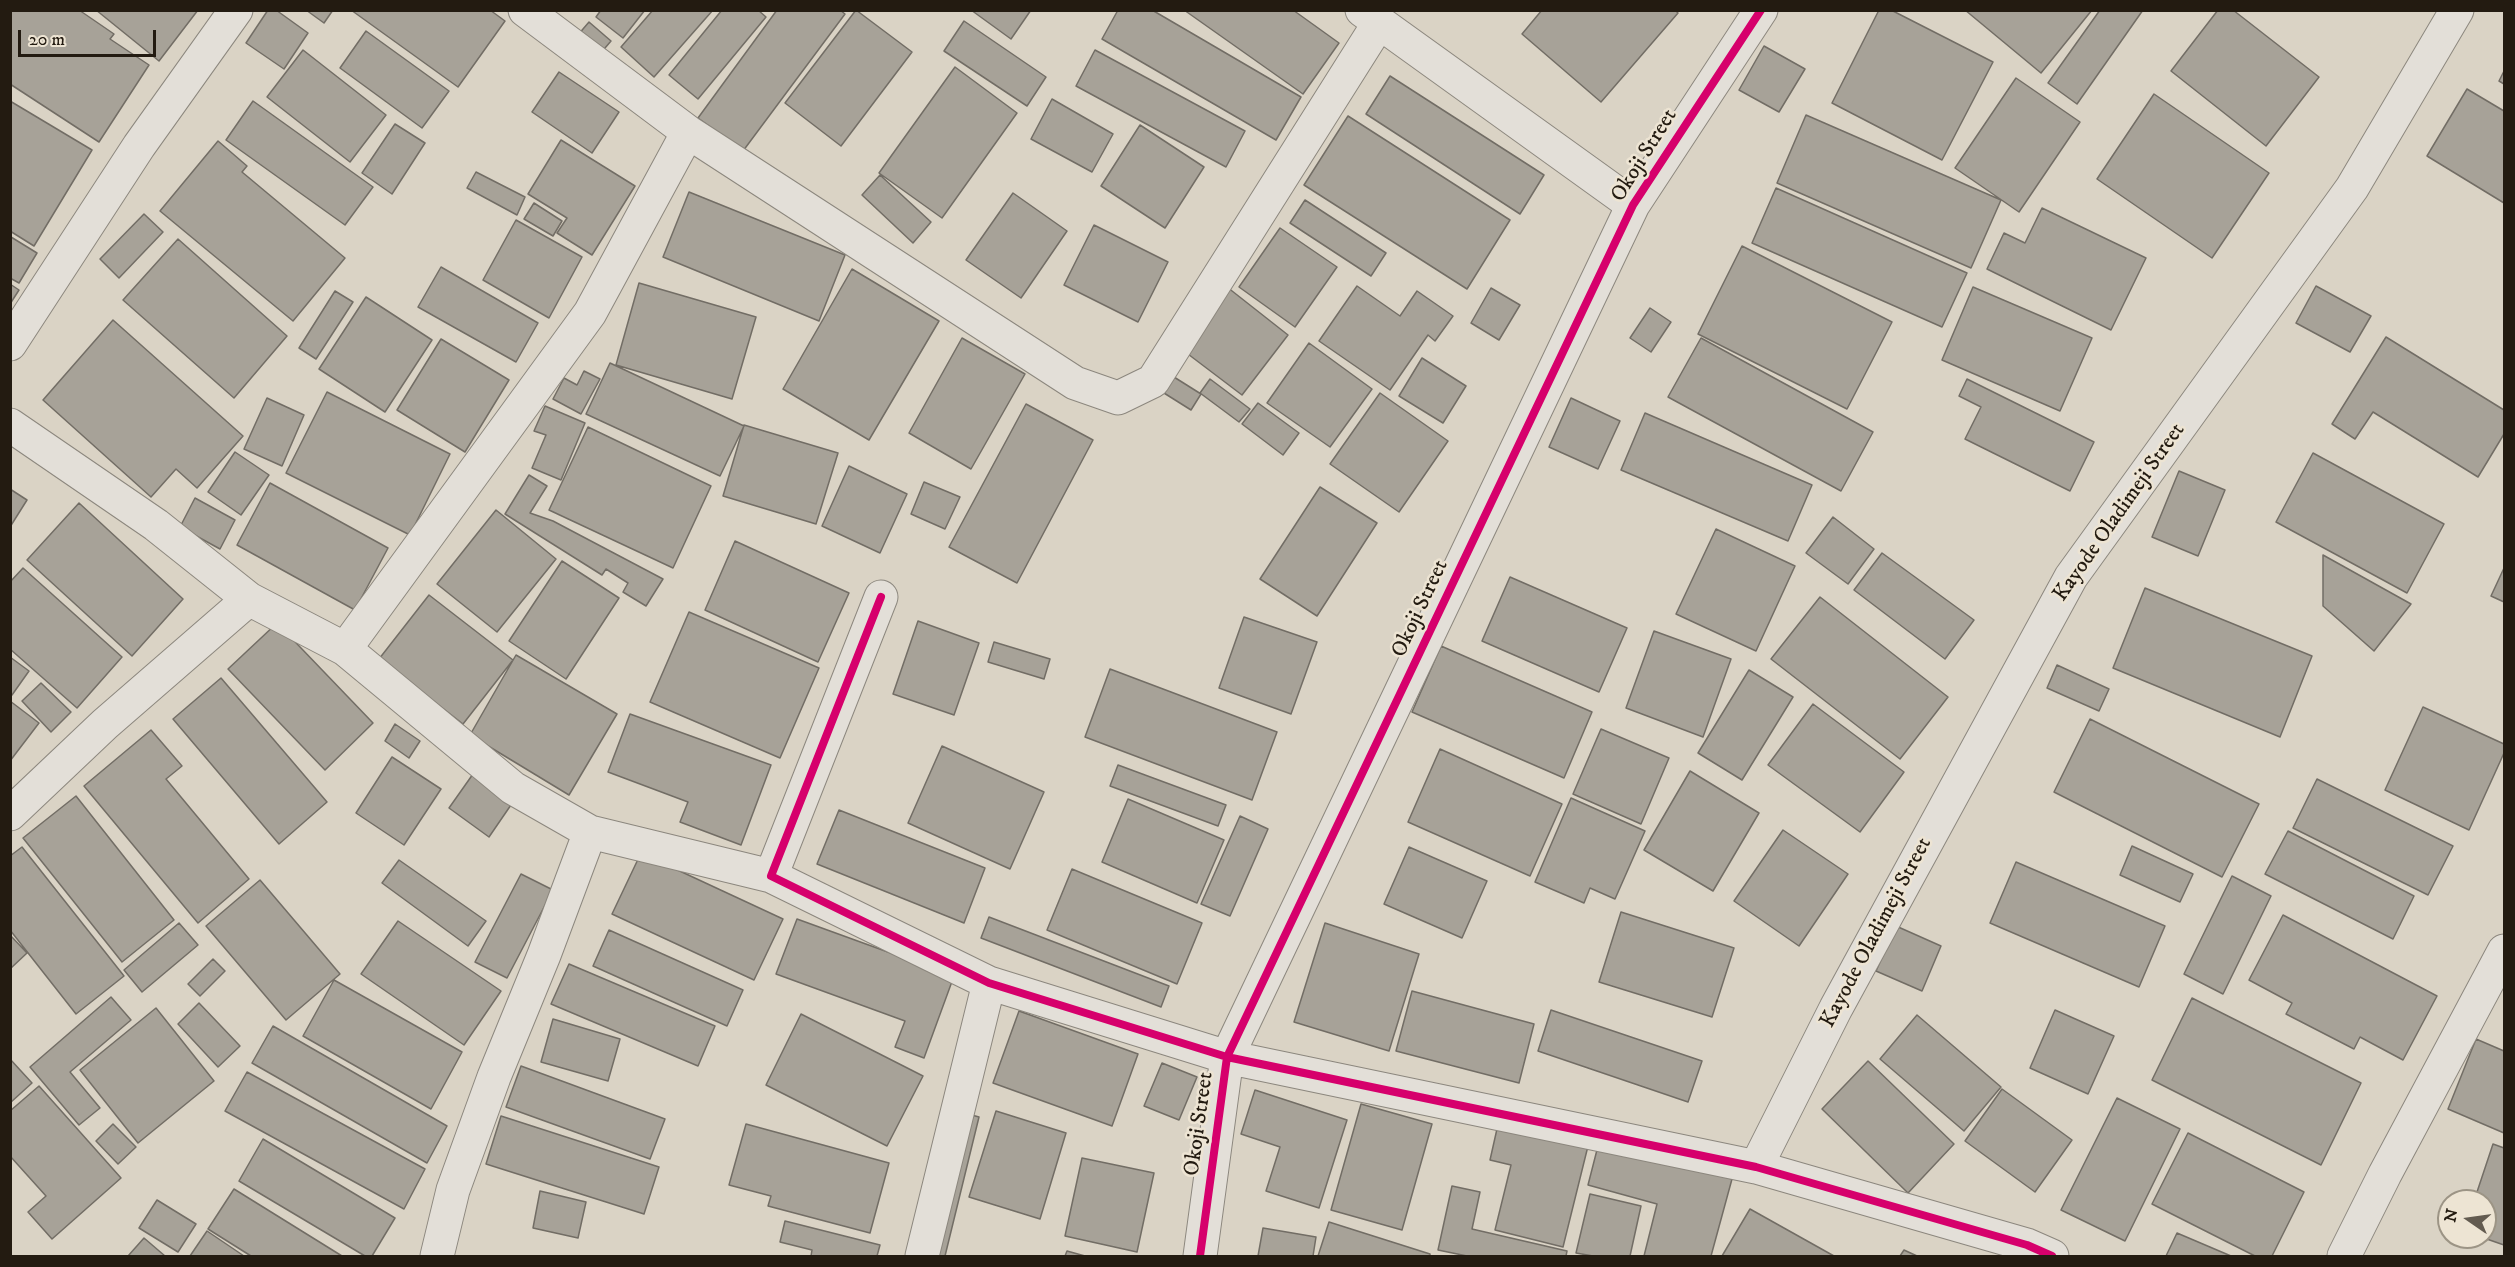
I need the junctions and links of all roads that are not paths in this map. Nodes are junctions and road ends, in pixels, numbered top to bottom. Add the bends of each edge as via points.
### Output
1 (236, 10) edge
2 (525, 10) edge
3 (1761, 10) edge
4 (2457, 10) edge
5 (1370, 17) edge
6 (688, 132) junction
7 (1633, 205) junction
8 (10, 344) edge
9 (10, 425) edge
10 (881, 597) dead end
11 (249, 599) junction
12 (345, 649) junction
13 (10, 814) edge
14 (590, 832) junction
15 (771, 876) junction
16 (2505, 951) edge
17 (989, 983) junction
18 (1227, 1057) junction
19 (1756, 1167) junction
20 (437, 1257) edge
21 (922, 1257) edge
22 (1200, 1257) edge
23 (2052, 1257) edge
24 (2344, 1257) edge

1 - 8 street via 139,146
2 - 6 street
3 - 7 street, Okoji Street
4 - 19 street, Kayode Oladimeji Street via 2352,188 2071,577 1836,1008
5 - 6 street via 1153,381 1118,398 1075,383
5 - 7 street
6 - 12 street via 590,313
7 - 18 street, Okoji Street
9 - 11 street via 156,525
10 - 15 street
11 - 12 street
11 - 13 street via 105,724
12 - 14 street via 513,788
14 - 15 street
14 - 20 street via 457,1179
15 - 17 street
16 - 24 street
17 - 18 street
17 - 21 street
18 - 19 street
18 - 22 street, Okoji Street
19 - 23 street via 2027,1245

